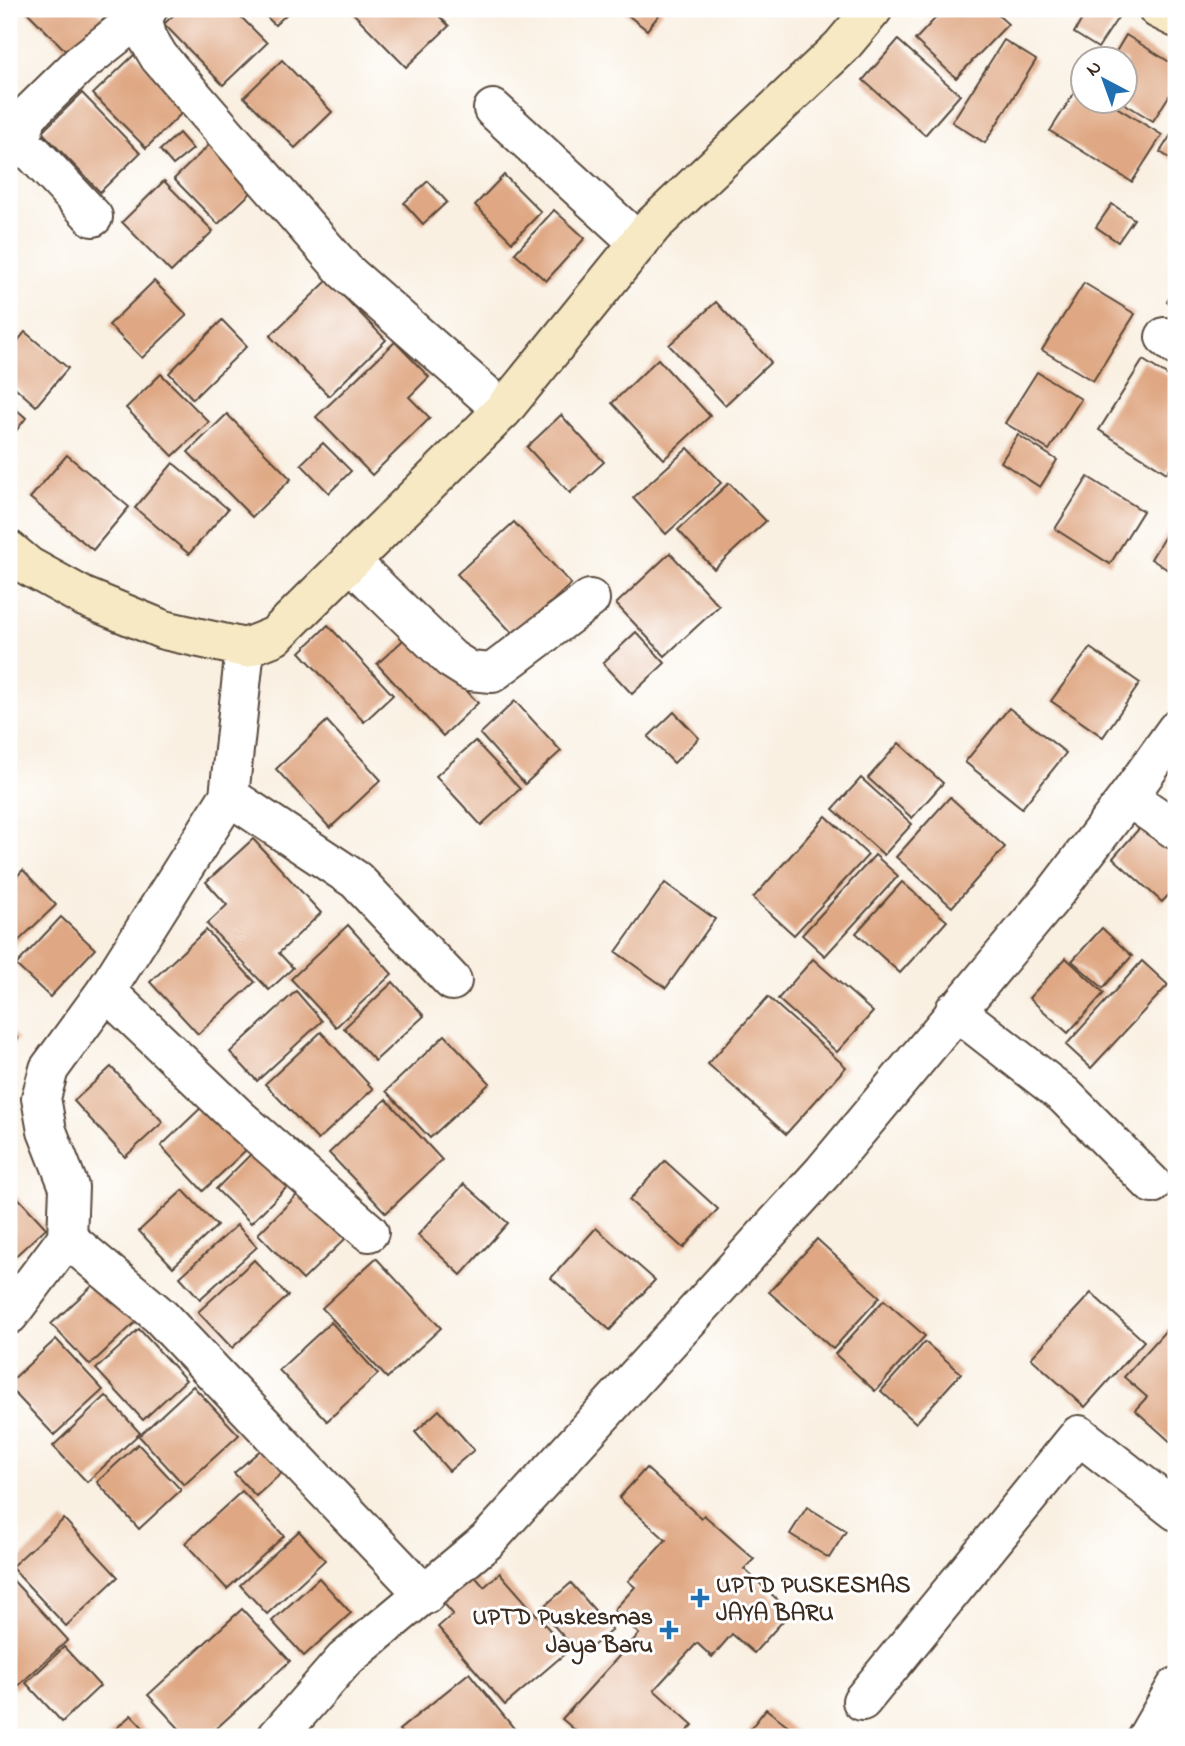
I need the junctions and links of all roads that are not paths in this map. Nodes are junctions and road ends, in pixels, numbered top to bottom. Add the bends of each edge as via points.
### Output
1 (873, 9) edge
2 (1157, 9) edge
3 (145, 12) edge
4 (1176, 18) edge
5 (494, 109) dead end
6 (93, 217) dead end
7 (639, 243) junction
8 (503, 410) junction
9 (9, 550) edge
10 (350, 561) junction
11 (590, 598) dead end
12 (245, 648) junction
13 (1176, 730) edge
14 (229, 796) junction
15 (1128, 797) junction
16 (1176, 830) edge
17 (452, 981) dead end
18 (106, 991) junction
19 (955, 1010) junction
20 (1152, 1184) dead end
21 (369, 1232) dead end
22 (67, 1238) junction
23 (9, 1315) edge
24 (1176, 1511) edge
25 (425, 1595) junction
26 (1176, 1687) edge
27 (862, 1701) dead end
28 (277, 1737) edge
29 (1148, 1737) edge

1 - 7 street via 841,47
2 - 4 street
3 - 6 street via 79,65 27,116 20,145
3 - 8 street via 147,37 159,57 345,271
5 - 7 street
7 - 8 street
8 - 10 street
9 - 12 street via 84,597 164,631
10 - 11 street via 451,659 470,671 492,673
10 - 12 street via 275,636
12 - 14 street
13 - 15 street
14 - 17 street via 356,880
14 - 18 street
15 - 16 street
15 - 19 street via 1051,898
18 - 21 street via 239,1118
18 - 22 street via 49,1069 41,1098 47,1131 69,1187
19 - 20 street via 1064,1095
19 - 25 street via 822,1171 535,1490 488,1541
22 - 23 street
22 - 25 street via 160,1316
24 - 27 street via 1079,1435
25 - 28 street via 344,1660
26 - 29 street

